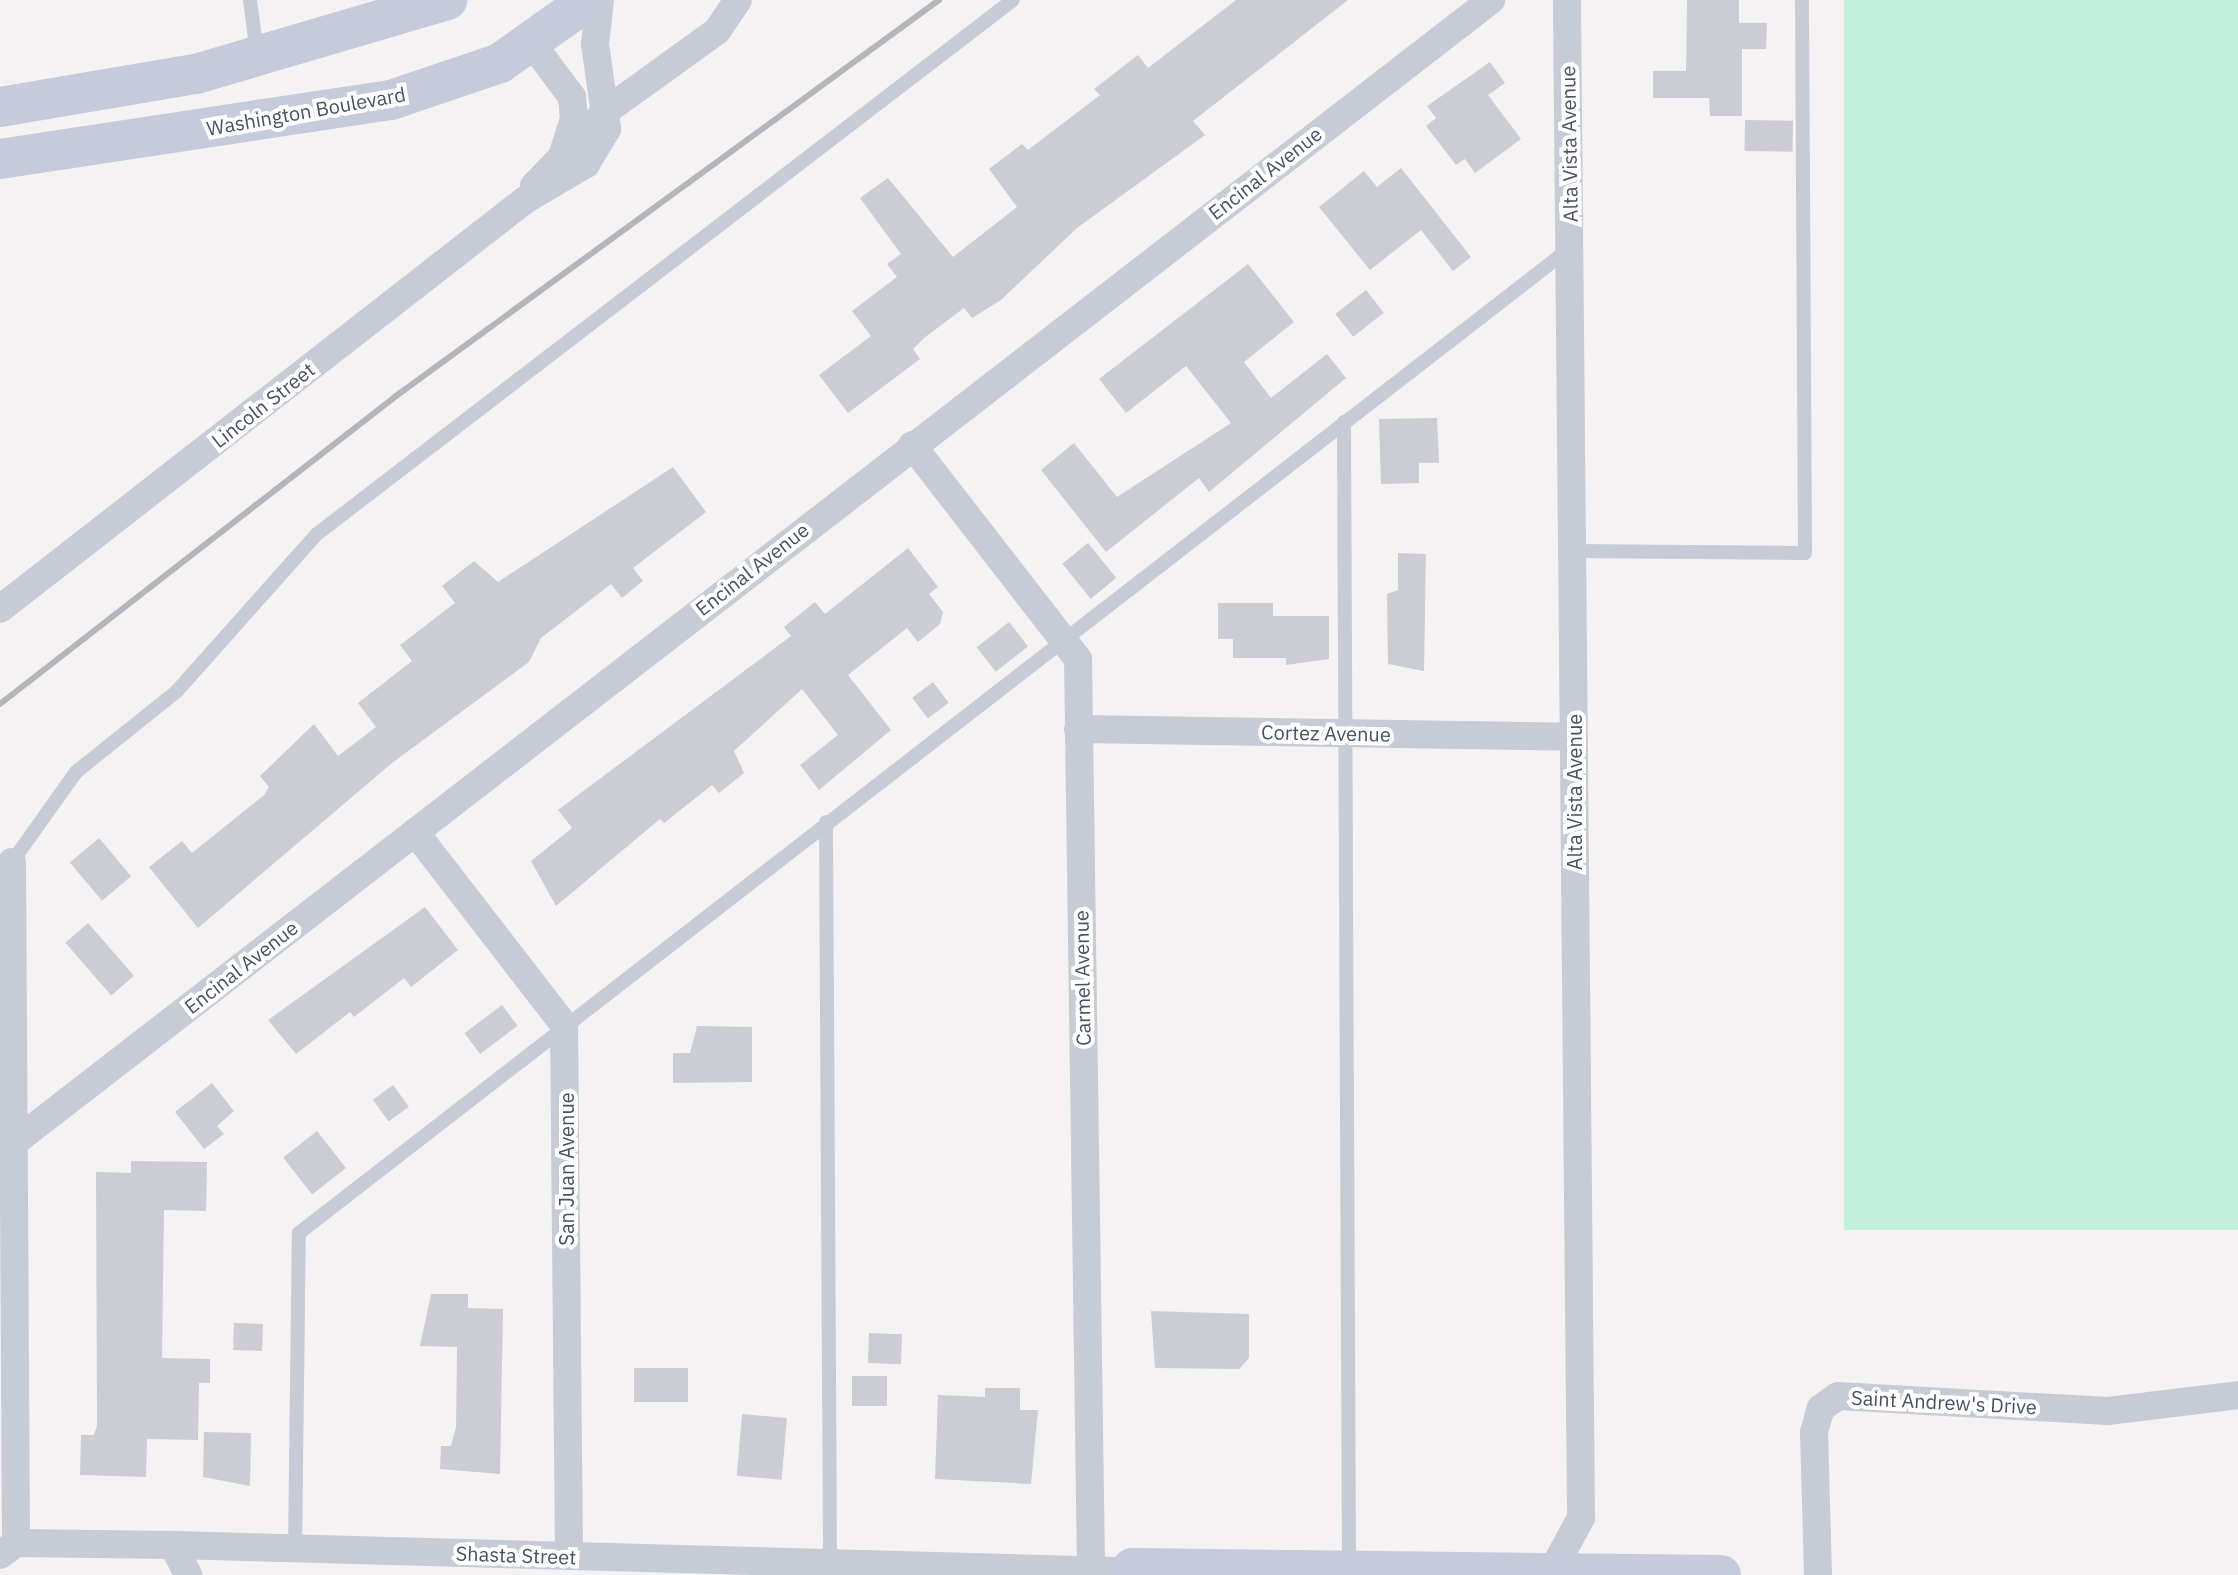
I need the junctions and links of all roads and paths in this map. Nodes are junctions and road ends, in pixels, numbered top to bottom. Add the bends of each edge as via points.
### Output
1 (250, 0) edge
2 (447, 0) edge
3 (589, 0) edge
4 (600, 0) edge
5 (738, 0) edge
6 (1013, 0) edge
7 (1491, 0) edge
8 (1567, 0) edge
9 (1802, 0) edge
10 (531, 42) junction
11 (257, 59) junction
12 (0, 107) edge
13 (606, 111) junction
14 (0, 159) edge
15 (559, 161) junction
16 (525, 200) junction
17 (1570, 247) junction
18 (1344, 422) junction
19 (912, 445) junction
20 (1573, 551) junction
21 (0, 609) edge
22 (1063, 639) junction
23 (1078, 729) junction
24 (1343, 733) junction
25 (1574, 737) junction
26 (826, 822) junction
27 (415, 832) junction
28 (6, 867) edge
29 (564, 1025) junction
30 (16, 1141) junction
31 (8, 1220) edge
32 (2238, 1395) edge
33 (173, 1545) junction
34 (8, 1549) edge
35 (295, 1549) junction
36 (569, 1556) junction
37 (523, 1565) edge
38 (1091, 1567) junction
39 (834, 1568) edge
40 (1349, 1570) junction
41 (1144, 1571) edge
42 (1302, 1572) edge
43 (1550, 1574) edge
44 (188, 1575) edge
45 (1721, 1575) edge
46 (1818, 1575) edge

1 - 11 lane
2 - 11 main road
3 - 10 main road, Washington Boulevard
4 - 13 street, Lincoln Street via 595,44
5 - 13 street, Lincoln Street via 694,50
6 - 28 lane via 317,534 177,691 76,772
7 - 19 street, Encinal Avenue
8 - 17 street, Alta Vista Avenue
9 - 20 lane via 1805,553
10 - 14 main road, Washington Boulevard via 462,80 391,100
10 - 15 street, Lincoln Street via 572,97 570,140
11 - 12 main road
13 - 15 street, Lincoln Street
13 - 16 street, Lincoln Street via 603,145 586,164
15 - 16 street, Lincoln Street
16 - 21 street, Lincoln Street
17 - 18 lane
17 - 20 street, Alta Vista Avenue
18 - 22 lane
18 - 24 lane
19 - 22 street, Carmel Avenue
19 - 27 street, Encinal Avenue
20 - 25 street, Alta Vista Avenue
22 - 23 street, Carmel Avenue via 1078,659
22 - 26 lane
23 - 24 street, Cortez Avenue
23 - 38 street, Carmel Avenue
24 - 25 street, Cortez Avenue
24 - 40 lane
25 - 43 street, Alta Vista Avenue via 1581,1518
26 - 29 lane
26 - 39 lane
27 - 29 street
27 - 30 street, Encinal Avenue
28 - 30 street
29 - 35 lane via 299,1233
29 - 36 street, San Juan Avenue
30 - 31 street
31 - 34 street
32 - 46 street, Saint Andrew's Drive via 2108,1411 1838,1396 1821,1408 1814,1432
33 - 34 street, Shasta Street
33 - 35 street, Shasta Street
33 - 44 street
35 - 37 street, Shasta Street
36 - 37 street, Shasta Street
36 - 39 street, Shasta Street
38 - 39 street, Shasta Street
38 - 41 street, Shasta Street
40 - 42 main road, Shasta Street
40 - 43 main road, Shasta Street
41 - 42 main road, Shasta Street
43 - 45 main road, Shasta Street

